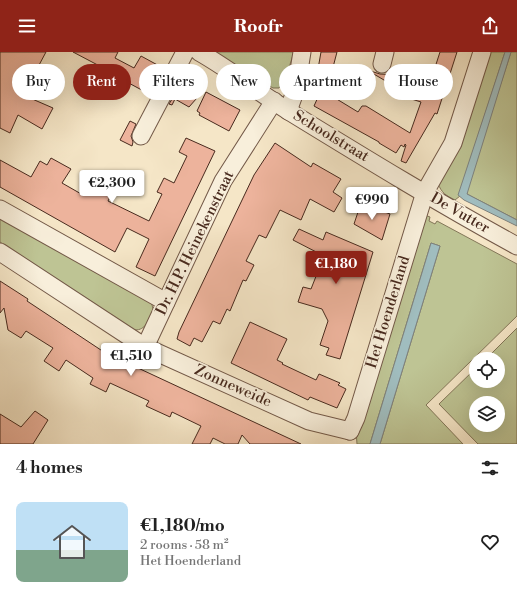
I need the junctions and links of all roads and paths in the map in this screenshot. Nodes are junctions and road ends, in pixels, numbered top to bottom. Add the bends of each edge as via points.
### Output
1 (185, 52) edge
2 (199, 52) edge
3 (302, 52) edge
4 (482, 52) edge
5 (274, 101) junction
6 (288, 111) junction
7 (142, 136) dead end
8 (425, 192) junction
9 (0, 209) edge
10 (517, 246) edge
11 (0, 252) edge
12 (166, 302) junction
13 (145, 346) junction
14 (350, 438) edge

1 - 7 street
2 - 5 street, Schoolstraat via 225,66
3 - 6 street via 296,89
4 - 8 street, Het Hoenderland via 452,143
5 - 6 street, Schoolstraat
5 - 12 street, Dr. H.P. Heinekenstraat via 223,181
6 - 8 street, Schoolstraat
8 - 10 street, De Vutter via 447,208
8 - 14 street, Het Hoenderland
9 - 12 street
11 - 13 street, Zonneweide
12 - 13 street, Dr. H.P. Heinekenstraat
13 - 14 street, Zonneweide

